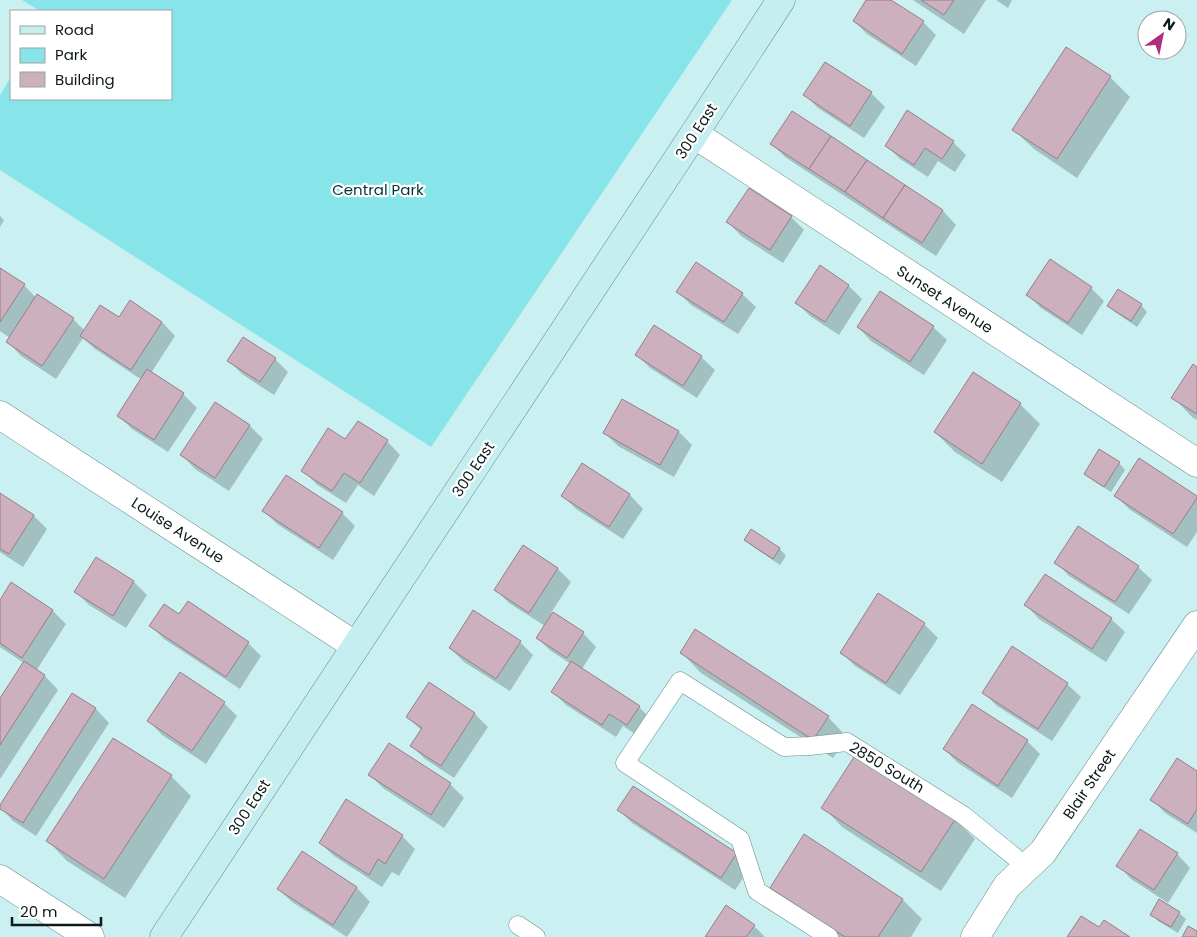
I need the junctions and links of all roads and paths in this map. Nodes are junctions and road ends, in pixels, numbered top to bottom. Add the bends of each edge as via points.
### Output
1 (781, 0) edge
2 (694, 134) junction
3 (0, 415) edge
4 (1197, 464) edge
5 (1197, 625) edge
6 (356, 646) junction
7 (1028, 867) junction
8 (0, 879) edge
9 (518, 925) dead end
10 (90, 937) edge
11 (164, 937) edge
12 (536, 937) edge
13 (829, 937) edge
14 (975, 937) edge

1 - 2 street, 300 East
2 - 4 street, Sunset Avenue
2 - 6 street, 300 East
3 - 6 street, Louise Avenue
5 - 7 street, Blair Street via 1043,852
6 - 11 street, 300 East
7 - 13 lane, 2850 South via 963,815 847,742 784,746 680,681 625,763 740,839 757,891
7 - 14 street, Blair Street via 1007,886
8 - 10 street
9 - 12 lane

